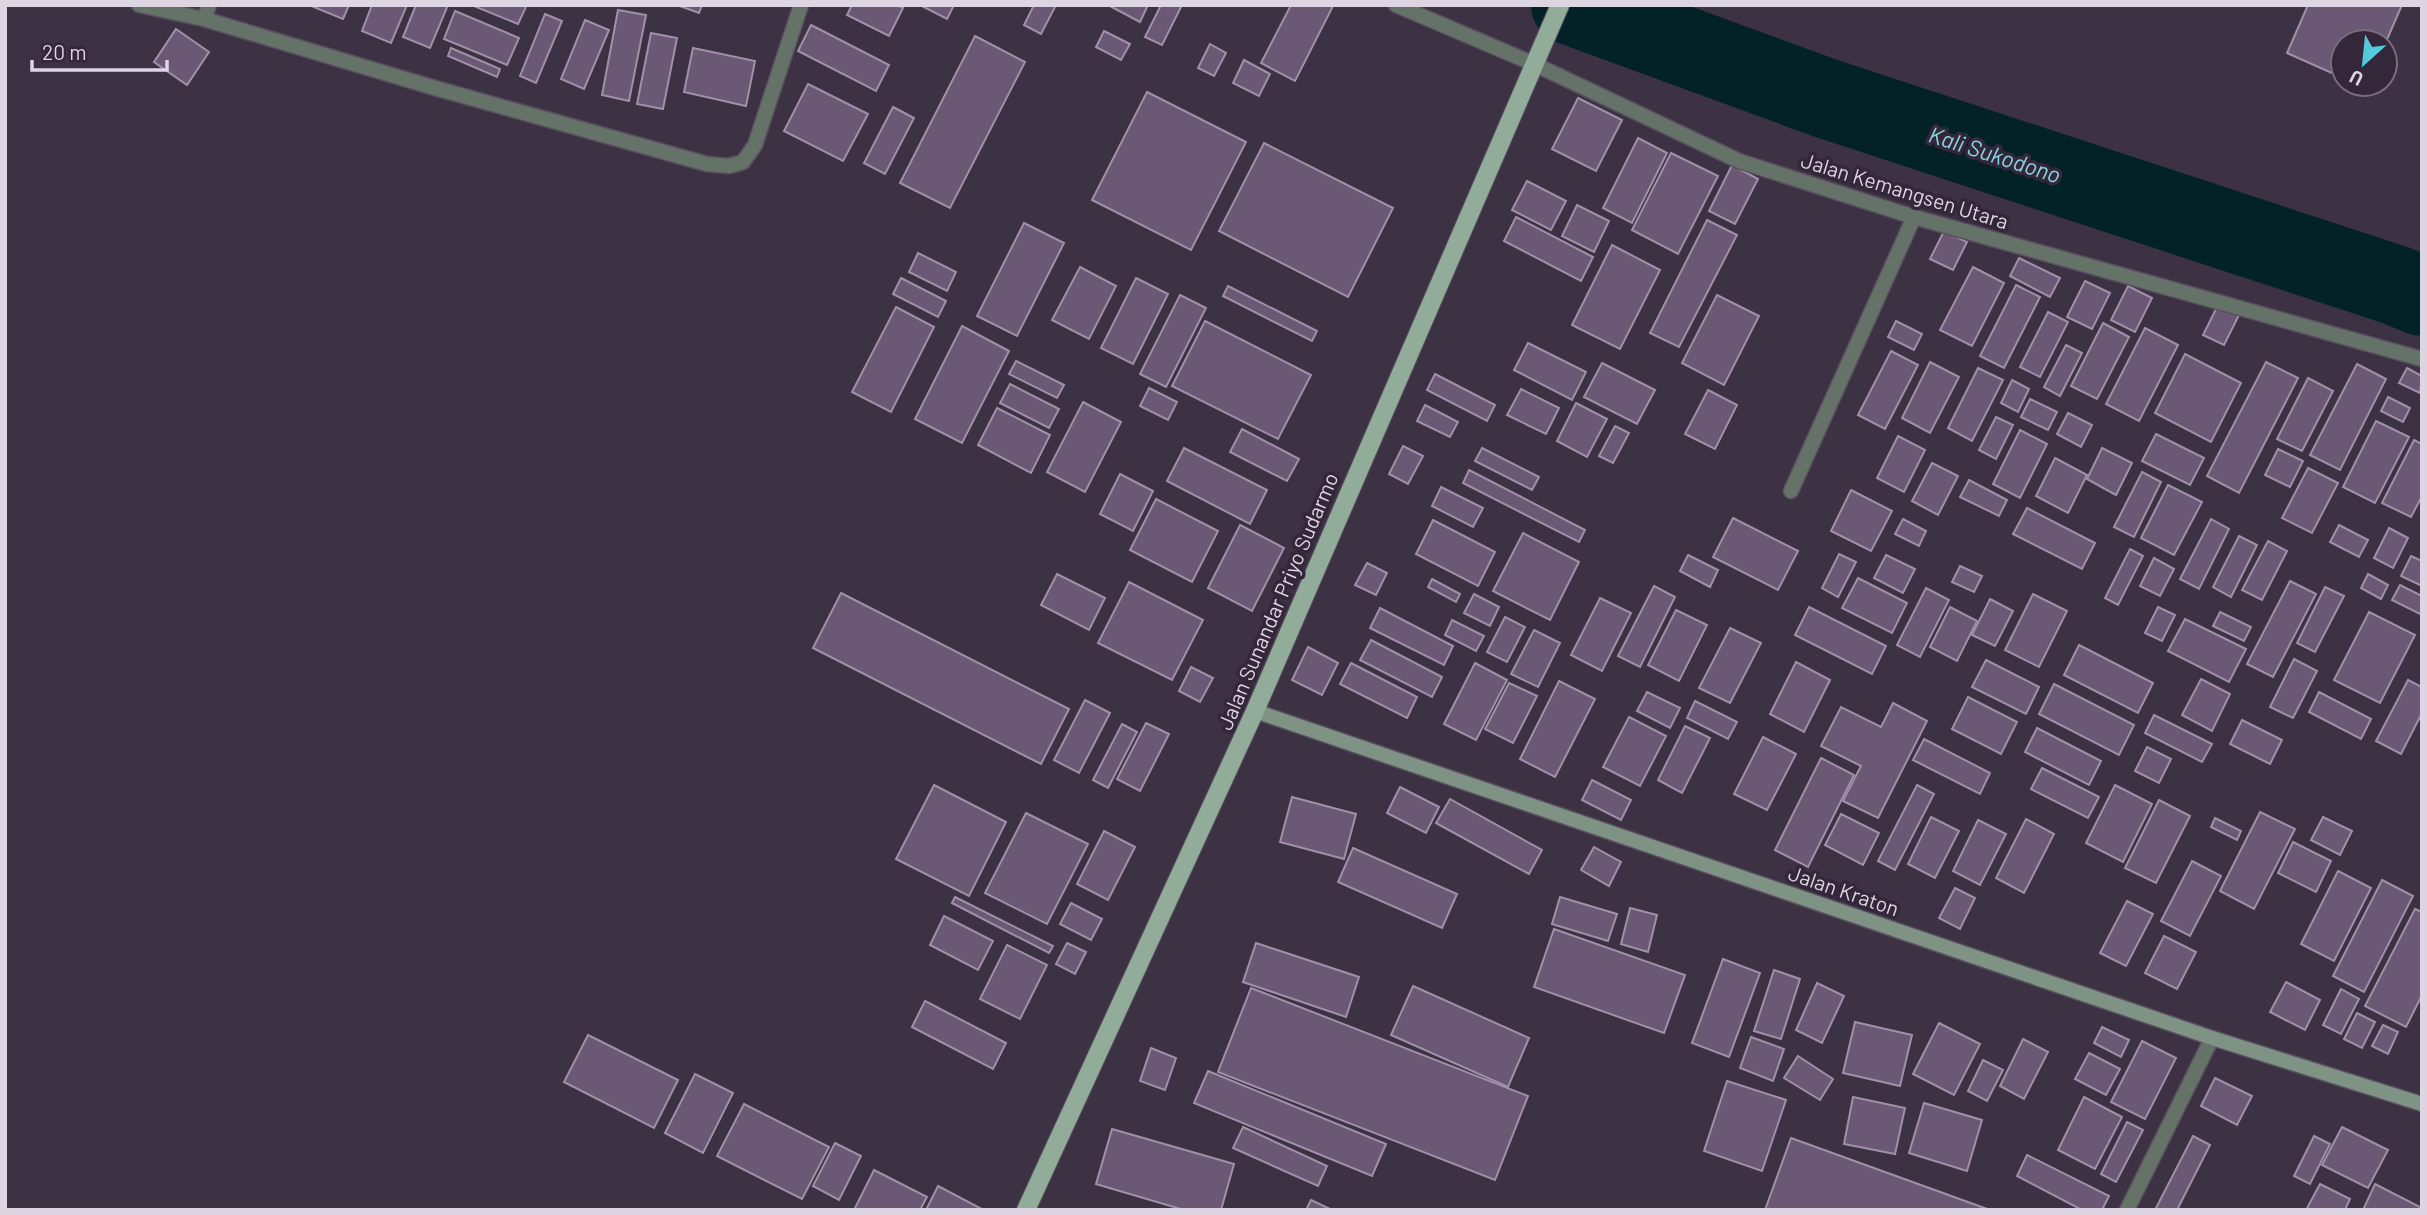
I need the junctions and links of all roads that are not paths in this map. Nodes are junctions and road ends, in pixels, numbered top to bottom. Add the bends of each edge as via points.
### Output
1 (139, 5) edge
2 (801, 5) edge
3 (1396, 5) edge
4 (1560, 5) edge
5 (206, 12) edge
6 (1534, 64) junction
7 (1914, 217) junction
8 (2422, 359) edge
9 (1791, 491) dead end
10 (1255, 711) junction
11 (2212, 1038) junction
12 (2422, 1104) edge
13 (1026, 1210) edge
14 (2127, 1210) edge

1 - 5 street
2 - 5 street via 755,145 743,162 729,166 707,164 435,88
3 - 6 street, Jalan Kemangsen Utara
4 - 6 main road, Jalan Sunandar Priyo Sudarmo
6 - 7 street, Jalan Kemangsen Utara via 1739,160
6 - 10 main road, Jalan Sunandar Priyo Sudarmo
7 - 8 street, Jalan Kemangsen Utara
7 - 9 street
10 - 11 street, Jalan Kraton
10 - 13 main road, Jalan Sunandar Priyo Sudarmo
11 - 12 street, Jalan Kraton
11 - 14 street

